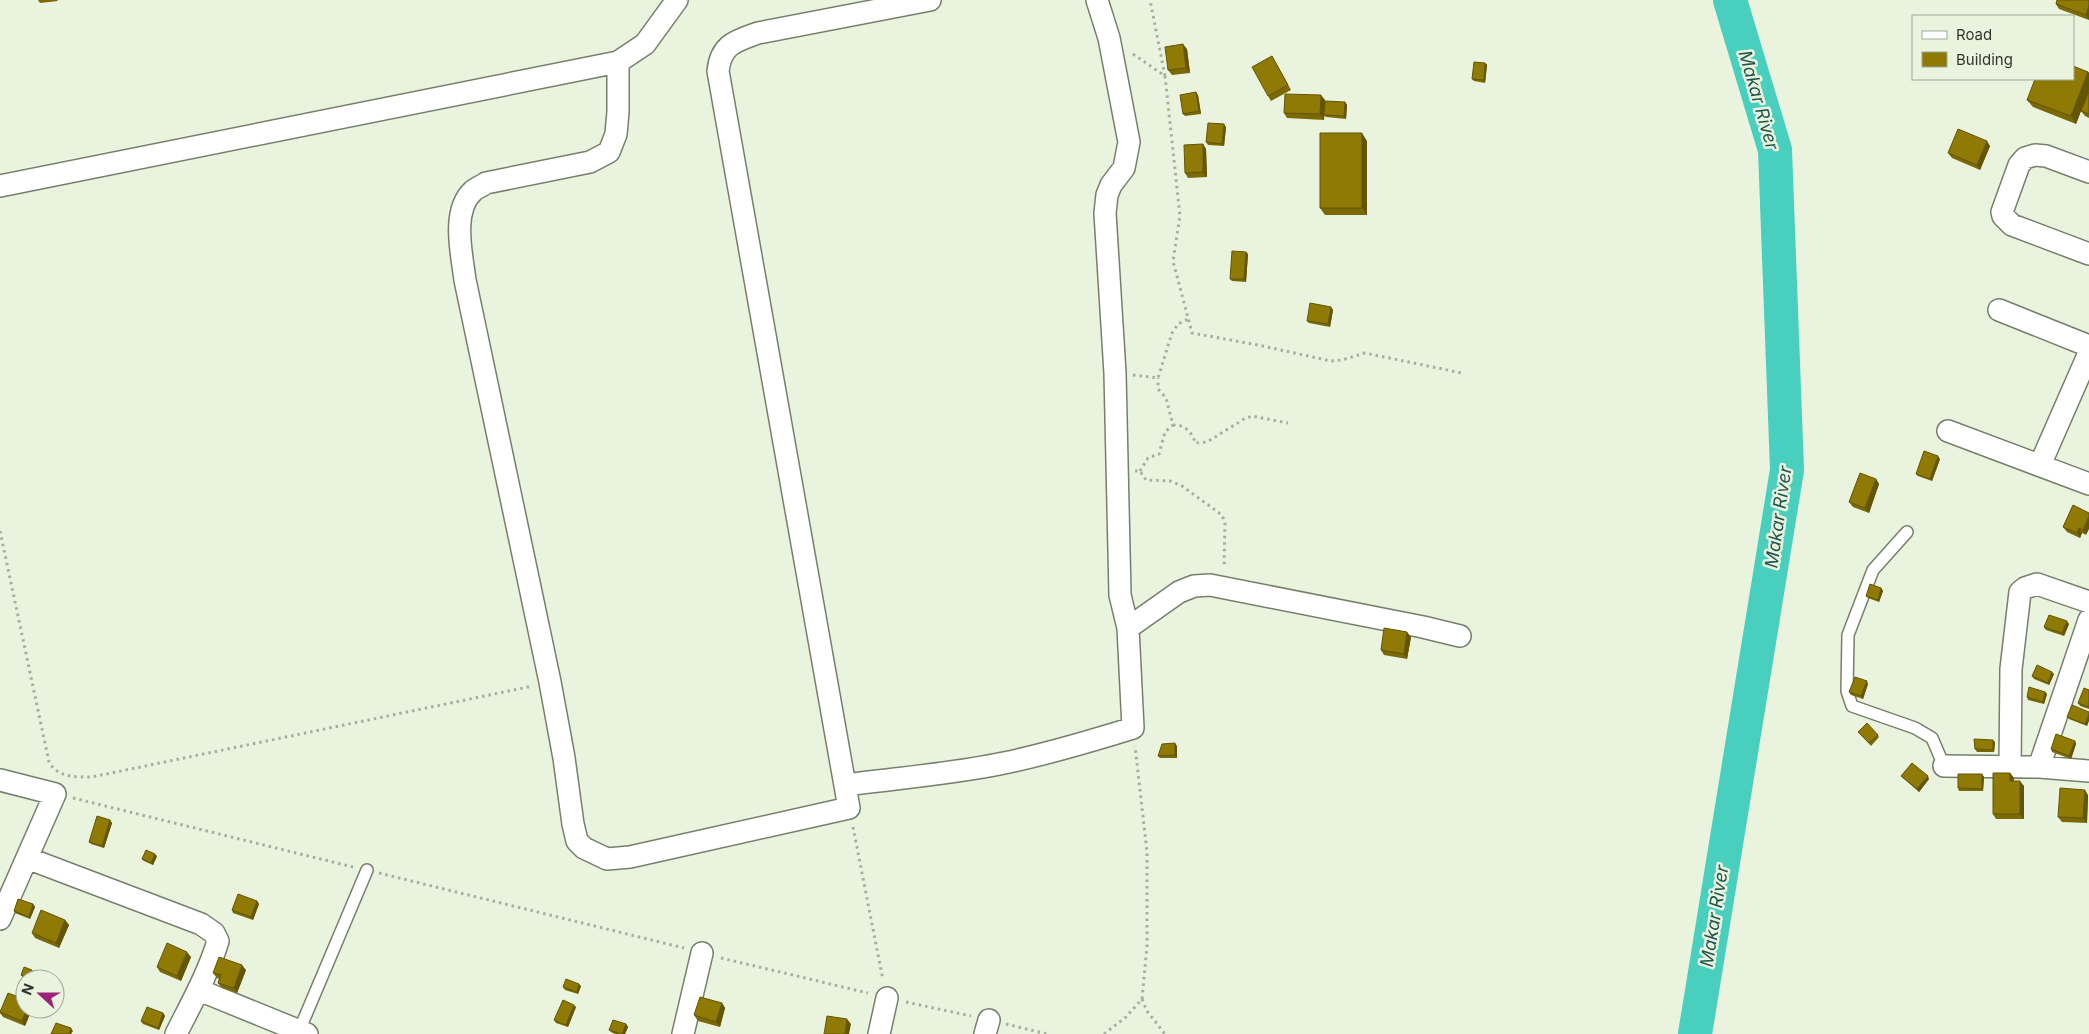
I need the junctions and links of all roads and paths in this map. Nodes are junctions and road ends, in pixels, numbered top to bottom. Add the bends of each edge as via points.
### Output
1 (677, 0) edge
2 (930, 0) edge
3 (1097, 0) edge
4 (1150, 0) edge
5 (1109, 38) junction
6 (618, 62) junction
7 (1166, 76) junction
8 (2089, 172) edge
9 (0, 186) edge
10 (2089, 254) edge
11 (1999, 310) dead end
12 (1188, 319) junction
13 (2089, 346) edge
14 (2089, 353) edge
15 (1115, 373) junction
16 (1462, 373) dead end
17 (1158, 378) junction
18 (1288, 423) dead end
19 (1173, 425) junction
20 (1948, 431) dead end
21 (2040, 465) junction
22 (1140, 471) junction
23 (1118, 473) junction
24 (2089, 484) edge
25 (0, 531) edge
26 (1907, 532) dead end
27 (1223, 586) junction
28 (2089, 602) edge
29 (2089, 620) edge
30 (1128, 628) junction
31 (1460, 636) dead end
32 (550, 682) junction
33 (1133, 728) junction
34 (1944, 766) joint
35 (2010, 767) junction
36 (2038, 767) junction
37 (2089, 770) edge
38 (0, 780) edge
39 (845, 785) junction
40 (55, 794) junction
41 (849, 808) junction
42 (27, 858) junction
43 (367, 870) junction
44 (0, 919) edge
45 (702, 953) junction
46 (198, 990) junction
47 (887, 998) junction
48 (1142, 999) junction
49 (987, 1027) edge
50 (303, 1032) edge
51 (176, 1034) edge
52 (683, 1034) edge
53 (879, 1034) edge
54 (1047, 1034) edge
55 (1104, 1034) edge
56 (1165, 1034) edge

1 - 6 street via 645,44
2 - 39 street via 758,33 727,47 722,53 718,71
3 - 5 street
4 - 7 path
5 - 7 path
5 - 15 street via 1129,142 1124,168 1107,195 1105,213
6 - 9 street
6 - 32 street via 618,120 609,152 590,162 486,183 471,192 458,227 465,280
7 - 12 path via 1180,216 1173,261
8 - 10 street via 2046,156 2025,158 2019,165 2002,212 2012,225
11 - 13 street
12 - 16 path via 1192,333 1331,361 1365,353
12 - 17 path via 1178,324 1172,333
14 - 21 street
15 - 17 path
15 - 23 street
17 - 19 path via 1158,389 1166,398
18 - 19 path via 1252,416 1207,442 1195,443 1191,433
19 - 22 path via 1165,432 1160,454 1148,458
20 - 21 street
21 - 24 street
22 - 23 path
22 - 27 path via 1146,480 1170,481 1182,486 1222,515 1225,523
23 - 30 street via 1120,595
25 - 32 path via 49,762 70,778 92,777
26 - 34 lane via 1873,570 1862,596 1848,635 1847,691 1852,706 1915,728 1932,738
27 - 30 street via 1194,586 1179,592
27 - 31 street
28 - 35 street via 2037,584 2020,592 2011,669
29 - 36 street
30 - 33 street
32 - 41 street via 573,824 578,841 593,854 607,859 630,857
33 - 39 street via 1004,763
33 - 48 path via 1147,852 1147,946
34 - 35 street
35 - 36 street
36 - 37 street
38 - 40 street
39 - 41 street
40 - 42 street
40 - 43 path
41 - 47 path
42 - 44 street
42 - 46 street via 200,924 214,933 218,941
43 - 45 path
43 - 50 lane
45 - 47 path
45 - 52 street
46 - 50 street
46 - 51 street
47 - 49 path
47 - 53 street
48 - 55 path via 1126,1018
48 - 56 path
49 - 54 path

